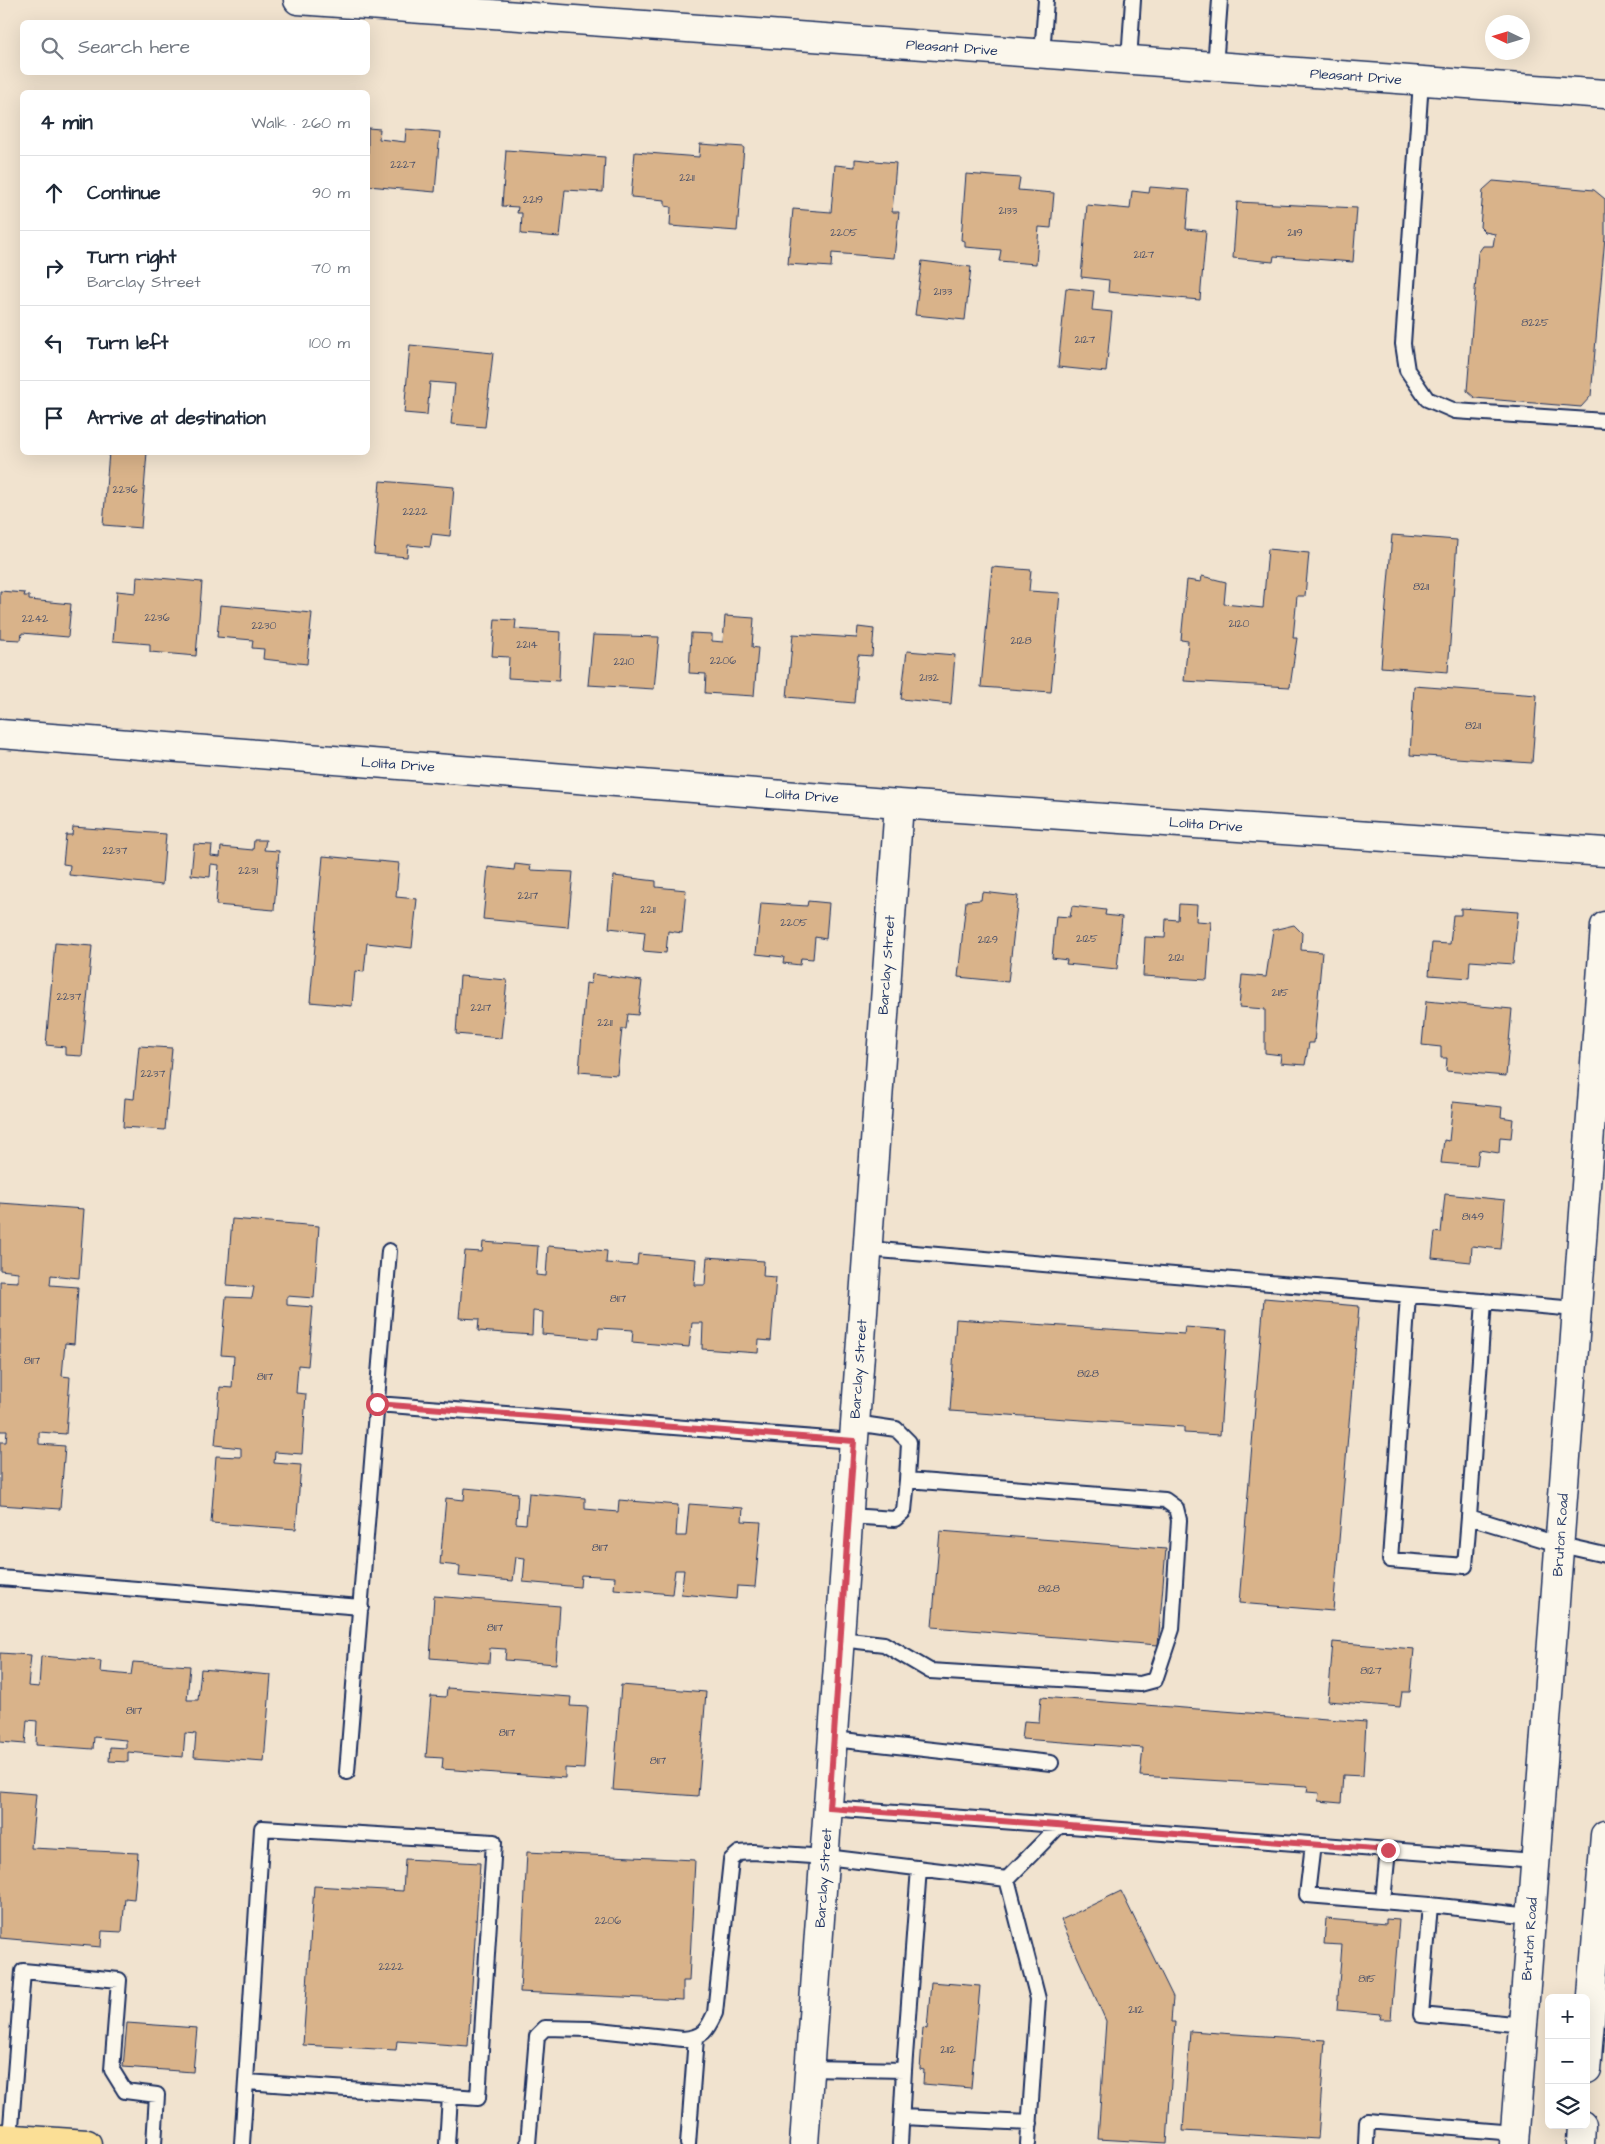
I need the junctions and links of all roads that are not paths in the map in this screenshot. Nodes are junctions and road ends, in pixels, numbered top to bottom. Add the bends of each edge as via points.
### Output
1 (298, 0) edge
2 (1046, 0) edge
3 (1133, 0) edge
4 (1220, 0) edge
5 (1042, 55) junction
6 (1129, 61) junction
7 (1215, 67) junction
8 (1421, 81) junction
9 (1605, 94) edge
10 (1605, 422) edge
11 (0, 734) edge
12 (899, 804) junction
13 (1605, 852) edge
14 (1605, 926) edge
15 (1597, 1148) edge
16 (867, 1249) junction
17 (389, 1251) dead end
18 (1408, 1295) junction
19 (1484, 1301) junction
20 (1576, 1309) junction
21 (377, 1404) junction
22 (854, 1432) junction
23 (907, 1480) junction
24 (848, 1516) junction
25 (1469, 1517) junction
26 (1561, 1544) junction
27 (1605, 1555) edge
28 (0, 1578) edge
29 (361, 1607) junction
30 (840, 1639) junction
31 (833, 1739) junction
32 (1050, 1762) dead end
33 (348, 1772) dead end
34 (829, 1808) junction
35 (1060, 1825) junction
36 (1605, 1835) edge
37 (1313, 1844) junction
38 (1388, 1850) junction
39 (826, 1857) junction
40 (1536, 1861) junction
41 (919, 1868) junction
42 (1007, 1879) junction
43 (1383, 1901) junction
44 (1430, 1905) junction
45 (1532, 1916) junction
46 (1599, 1984) edge
47 (1524, 2025) junction
48 (696, 2038) junction
49 (1590, 2044) edge
50 (810, 2068) junction
51 (904, 2070) junction
52 (246, 2082) junction
53 (450, 2096) junction
54 (902, 2117) junction
55 (1030, 2123) junction
56 (1582, 2129) edge
57 (5, 2138) edge
58 (1514, 2138) edge
59 (80, 2144) edge
60 (154, 2144) edge
61 (242, 2144) edge
62 (447, 2144) edge
63 (528, 2144) edge
64 (688, 2144) edge
65 (804, 2144) edge
66 (900, 2144) edge
67 (1028, 2144) edge
68 (1366, 2144) edge
69 (1581, 2144) edge

1 - 5 street, Pleasant Drive
2 - 5 lane
3 - 6 lane
4 - 7 lane
5 - 6 street, Pleasant Drive
6 - 7 street, Pleasant Drive
7 - 8 street, Pleasant Drive
8 - 9 street, Pleasant Drive
8 - 10 lane via 1403,344 1407,370 1427,399 1455,411
11 - 12 street, Lolita Drive
12 - 13 street, Lolita Drive
12 - 16 street, Barclay Street
14 - 15 street, Bruton Road
15 - 20 street, Bruton Road
16 - 18 lane
16 - 22 street, Barclay Street
17 - 21 lane
18 - 19 lane
18 - 25 lane via 1390,1560 1465,1566
19 - 20 lane
19 - 25 lane
20 - 26 street, Bruton Road
21 - 22 lane
21 - 29 lane
22 - 23 lane via 896,1429 909,1442
22 - 24 street, Barclay Street
23 - 24 lane via 904,1512 895,1518
23 - 30 lane via 1165,1500 1176,1508 1179,1520 1172,1629 1155,1680 1140,1684 930,1671 884,1644
24 - 30 street, Barclay Street
25 - 26 lane
26 - 27 lane
26 - 40 street, Bruton Road
28 - 29 lane
29 - 33 lane
30 - 31 street, Barclay Street
31 - 32 lane
31 - 34 street, Barclay Street
34 - 35 lane
34 - 39 street, Barclay Street
35 - 37 lane
35 - 42 lane
36 - 46 street
37 - 38 lane
37 - 43 lane via 1307,1895
38 - 40 lane
38 - 43 lane
39 - 41 lane
39 - 48 lane via 753,1852 739,1853 731,1860 715,2013 707,2030
39 - 50 street, Barclay Street
40 - 45 street, Bruton Road
41 - 42 lane
41 - 51 lane
42 - 55 lane via 1038,1999
43 - 44 lane
44 - 45 lane
44 - 47 lane via 1420,2015
45 - 47 street, Bruton Road
46 - 49 street
47 - 58 street, Bruton Road
48 - 63 lane via 545,2028 537,2036
48 - 64 lane
50 - 51 lane
50 - 65 street, Barclay Street
51 - 54 lane
52 - 53 lane
52 - 53 lane via 262,1828 494,1842 478,2098
52 - 61 lane
53 - 62 lane
54 - 55 lane
54 - 66 lane
55 - 67 lane
56 - 69 street
57 - 59 main road
57 - 60 lane via 23,1971 119,1980 112,2070 125,2091 157,2095
58 - 68 lane via 1367,2122

